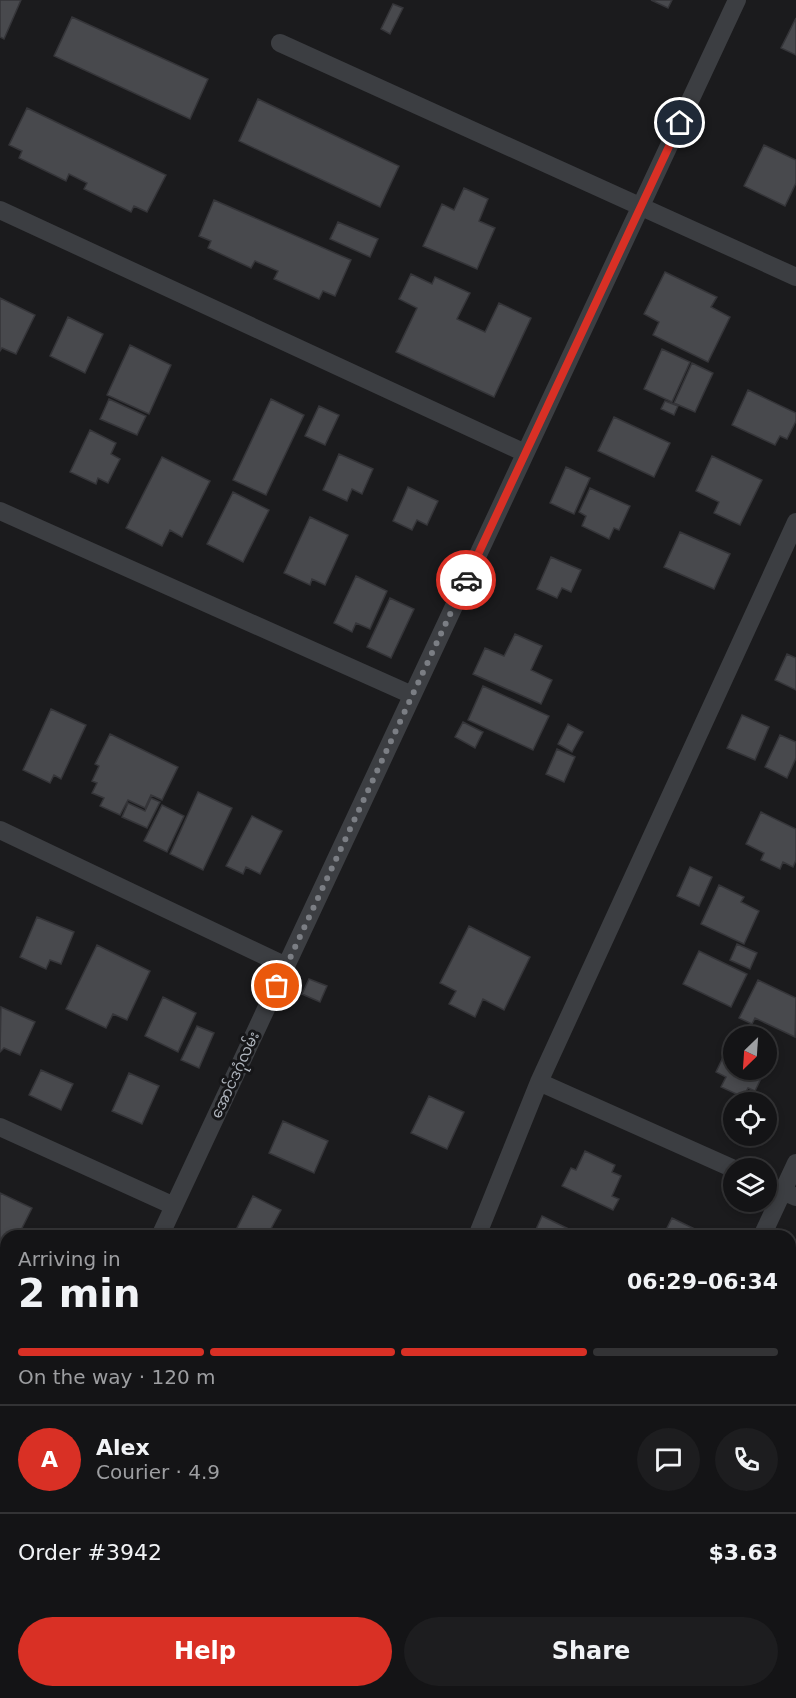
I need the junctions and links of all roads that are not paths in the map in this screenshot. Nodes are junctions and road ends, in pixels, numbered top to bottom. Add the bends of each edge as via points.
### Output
1 (737, 0) edge
2 (280, 43) dead end
3 (641, 206) junction
4 (0, 210) edge
5 (796, 277) edge
6 (525, 453) junction
7 (0, 511) edge
8 (796, 522) edge
9 (412, 695) junction
10 (0, 830) edge
11 (286, 966) junction
12 (539, 1083) junction
13 (0, 1127) edge
14 (796, 1163) edge
15 (723, 1164) edge
16 (782, 1190) edge
17 (174, 1206) junction
18 (163, 1230) edge
19 (479, 1230) edge
20 (765, 1230) edge

1 - 3 street, အောင်ဒဂုံလမ်း
2 - 3 street
3 - 5 street
3 - 6 street, အောင်ဒဂုံလမ်း
4 - 6 street
6 - 9 street, အောင်ဒဂုံလမ်း
7 - 9 street
8 - 12 street
9 - 11 street, အောင်ဒဂုံလမ်း
10 - 11 street
11 - 17 street, အောင်ဒဂုံလမ်း
12 - 15 street
12 - 19 street
13 - 17 street
14 - 16 street
16 - 20 street
17 - 18 street, အောင်ဒဂုံလမ်း

